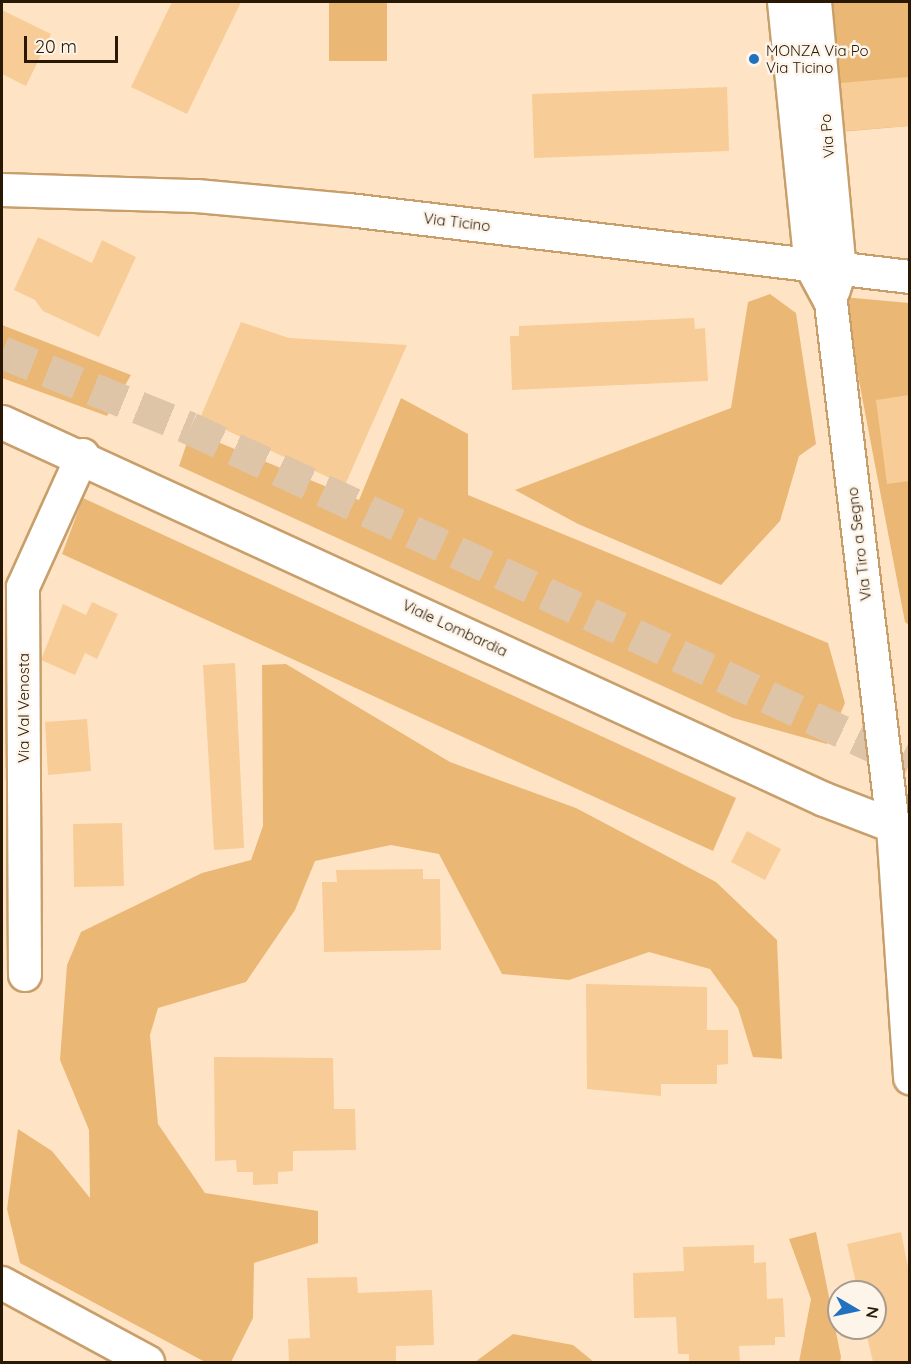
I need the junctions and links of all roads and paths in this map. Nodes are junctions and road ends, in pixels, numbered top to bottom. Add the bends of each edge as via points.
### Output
1 (784, 2) edge
2 (815, 2) edge
3 (2, 190) edge
4 (825, 268) junction
5 (909, 278) edge
6 (2, 422) edge
7 (83, 455) junction
8 (901, 829) edge
9 (25, 975) dead end
10 (909, 1077) edge
11 (2, 1282) edge
12 (148, 1362) edge

1 - 4 street, Via Po
2 - 4 street, Via Po
3 - 4 street, Via Ticino via 197,196 349,210
4 - 5 street, Via Ticino
4 - 8 street, Via Tiro a Segno
6 - 7 street, Viale Lombardia
7 - 8 street, Viale Lombardia
7 - 9 street, Via Val Venosta via 23,587
8 - 10 street
11 - 12 street

